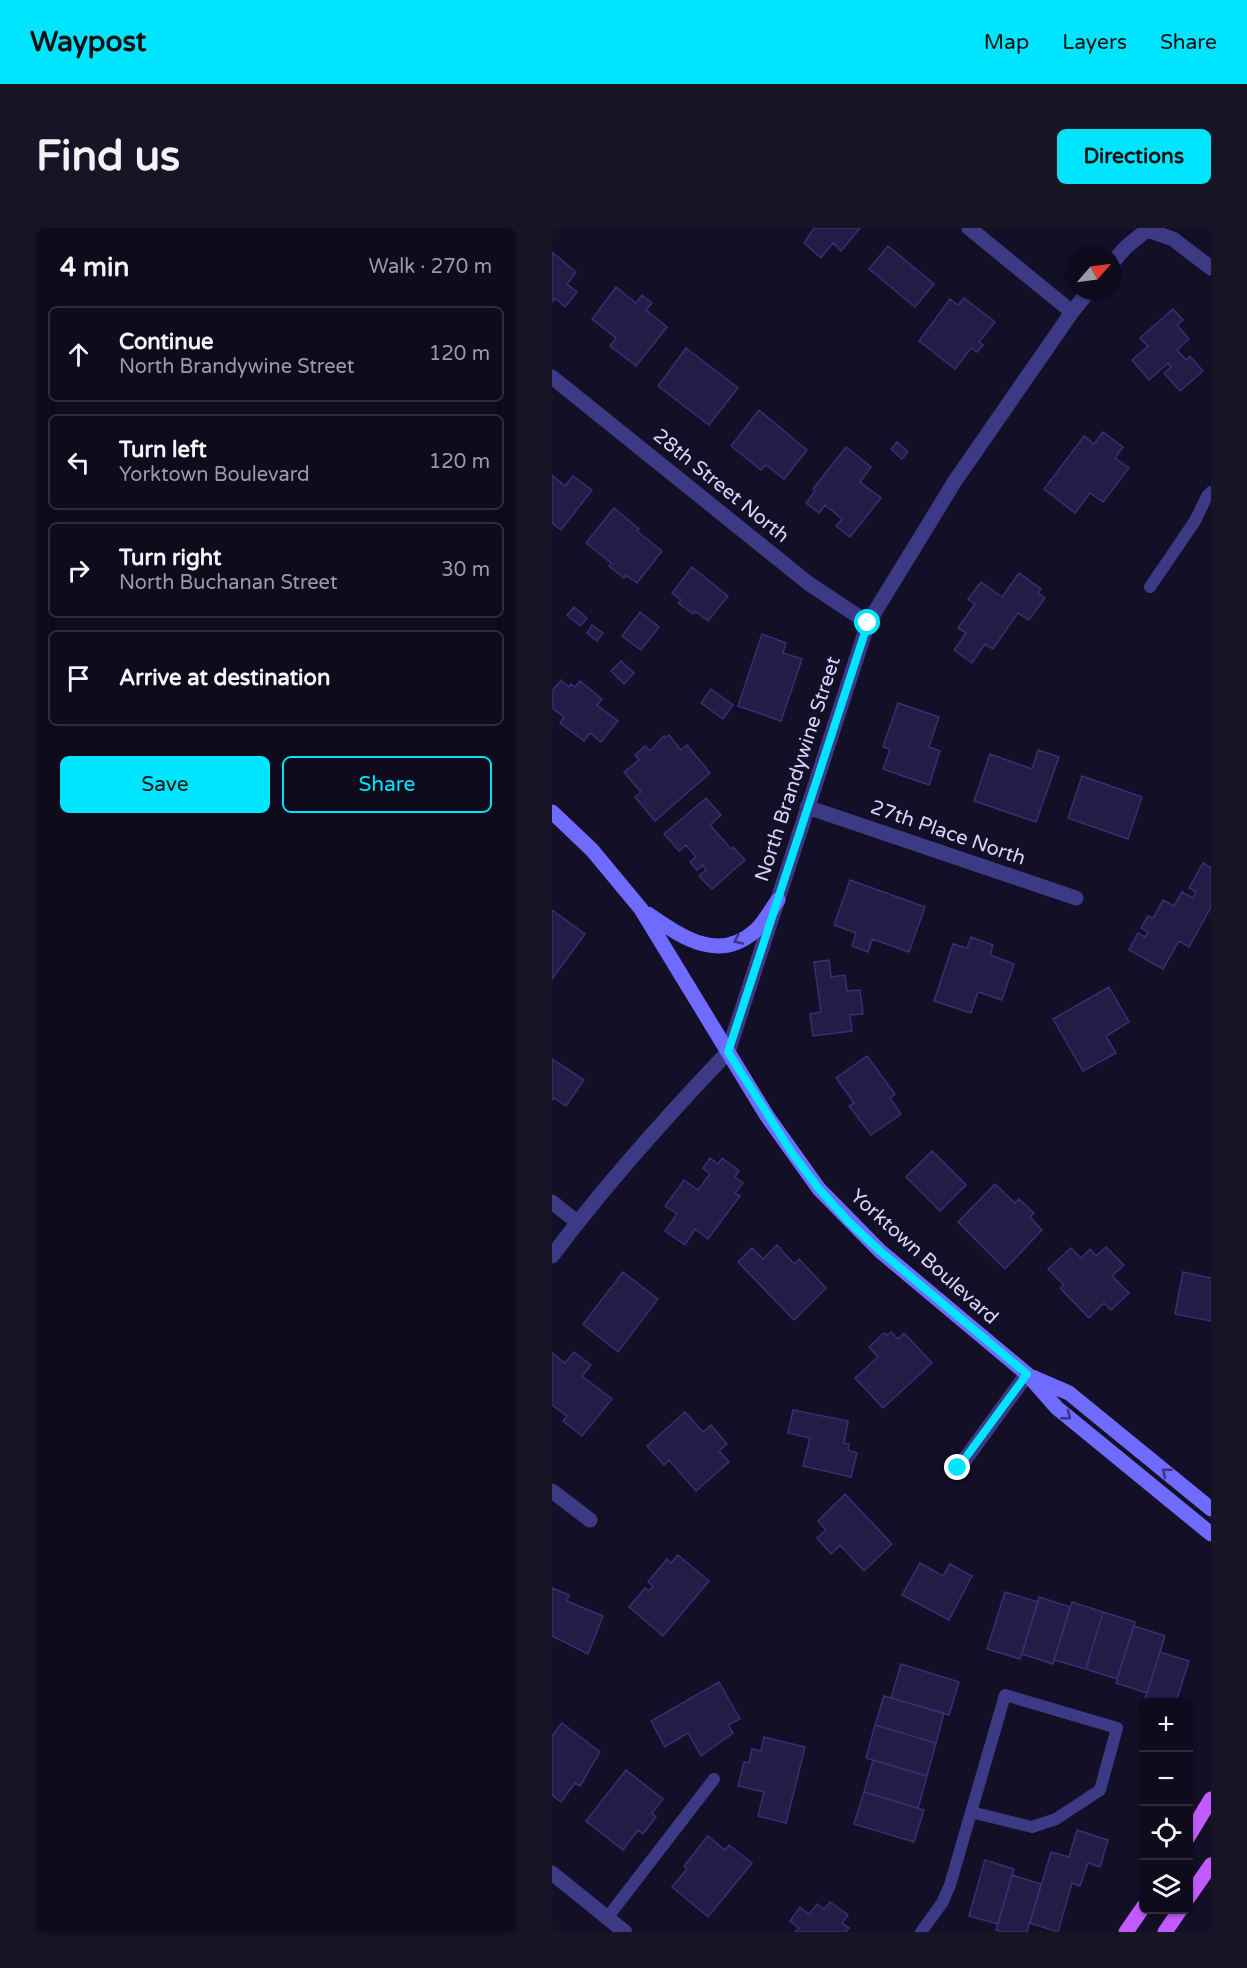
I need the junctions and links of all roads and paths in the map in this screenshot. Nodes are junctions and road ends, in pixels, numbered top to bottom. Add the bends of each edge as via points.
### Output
1 (969, 228) edge
2 (1121, 252) edge
3 (1211, 268) edge
4 (1082, 300) edge
5 (1072, 312) junction
6 (552, 377) edge
7 (1211, 492) edge
8 (1150, 587) dead end
9 (868, 623) junction
10 (807, 807) junction
11 (552, 812) edge
12 (1076, 898) dead end
13 (778, 900) junction
14 (641, 909) junction
15 (728, 1052) junction
16 (552, 1202) edge
17 (577, 1222) junction
18 (552, 1256) edge
19 (1027, 1374) junction
20 (958, 1468) dead end
21 (552, 1491) edge
22 (1211, 1509) edge
23 (590, 1521) dead end
24 (1211, 1534) edge
25 (714, 1779) dead end
26 (1211, 1798) edge
27 (971, 1812) junction
28 (1193, 1829) edge
29 (1211, 1865) edge
30 (552, 1873) edge
31 (1193, 1891) edge
32 (1139, 1912) edge
33 (1177, 1914) edge
34 (607, 1918) junction
35 (623, 1931) edge
36 (921, 1932) edge
37 (1126, 1932) edge
38 (1165, 1932) edge

1 - 5 street
2 - 3 street via 1147,230 1173,239
4 - 5 street, North Brandywine Street
5 - 9 street, North Brandywine Street via 955,481
6 - 9 street, 28th Street North via 808,583
7 - 8 lane
9 - 10 street, North Brandywine Street
10 - 12 street, 27th Place North
10 - 13 street, North Brandywine Street
11 - 14 street, Yorktown Boulevard via 592,850
13 -> 14 street via 757,930 736,943 717,947 685,938
13 - 15 street, North Brandywine Street
14 - 15 street, Yorktown Boulevard
15 - 17 street, North Brandywine Street
15 - 19 street, Yorktown Boulevard via 792,1153 849,1222
16 - 17 street
17 - 18 street, North Brandywine Street
19 - 20 street
22 -> 19 street, Yorktown Boulevard via 1069,1393
19 -> 24 street, Yorktown Boulevard via 1057,1408
21 - 23 street
25 - 34 lane
26 - 28 main road
27 - 27 lane via 1005,1695 1117,1728 1100,1790 1056,1819 1032,1827
27 - 36 lane via 942,1904
29 - 31 main road
30 - 34 street
32 - 37 main road
33 - 38 main road
34 - 35 street

